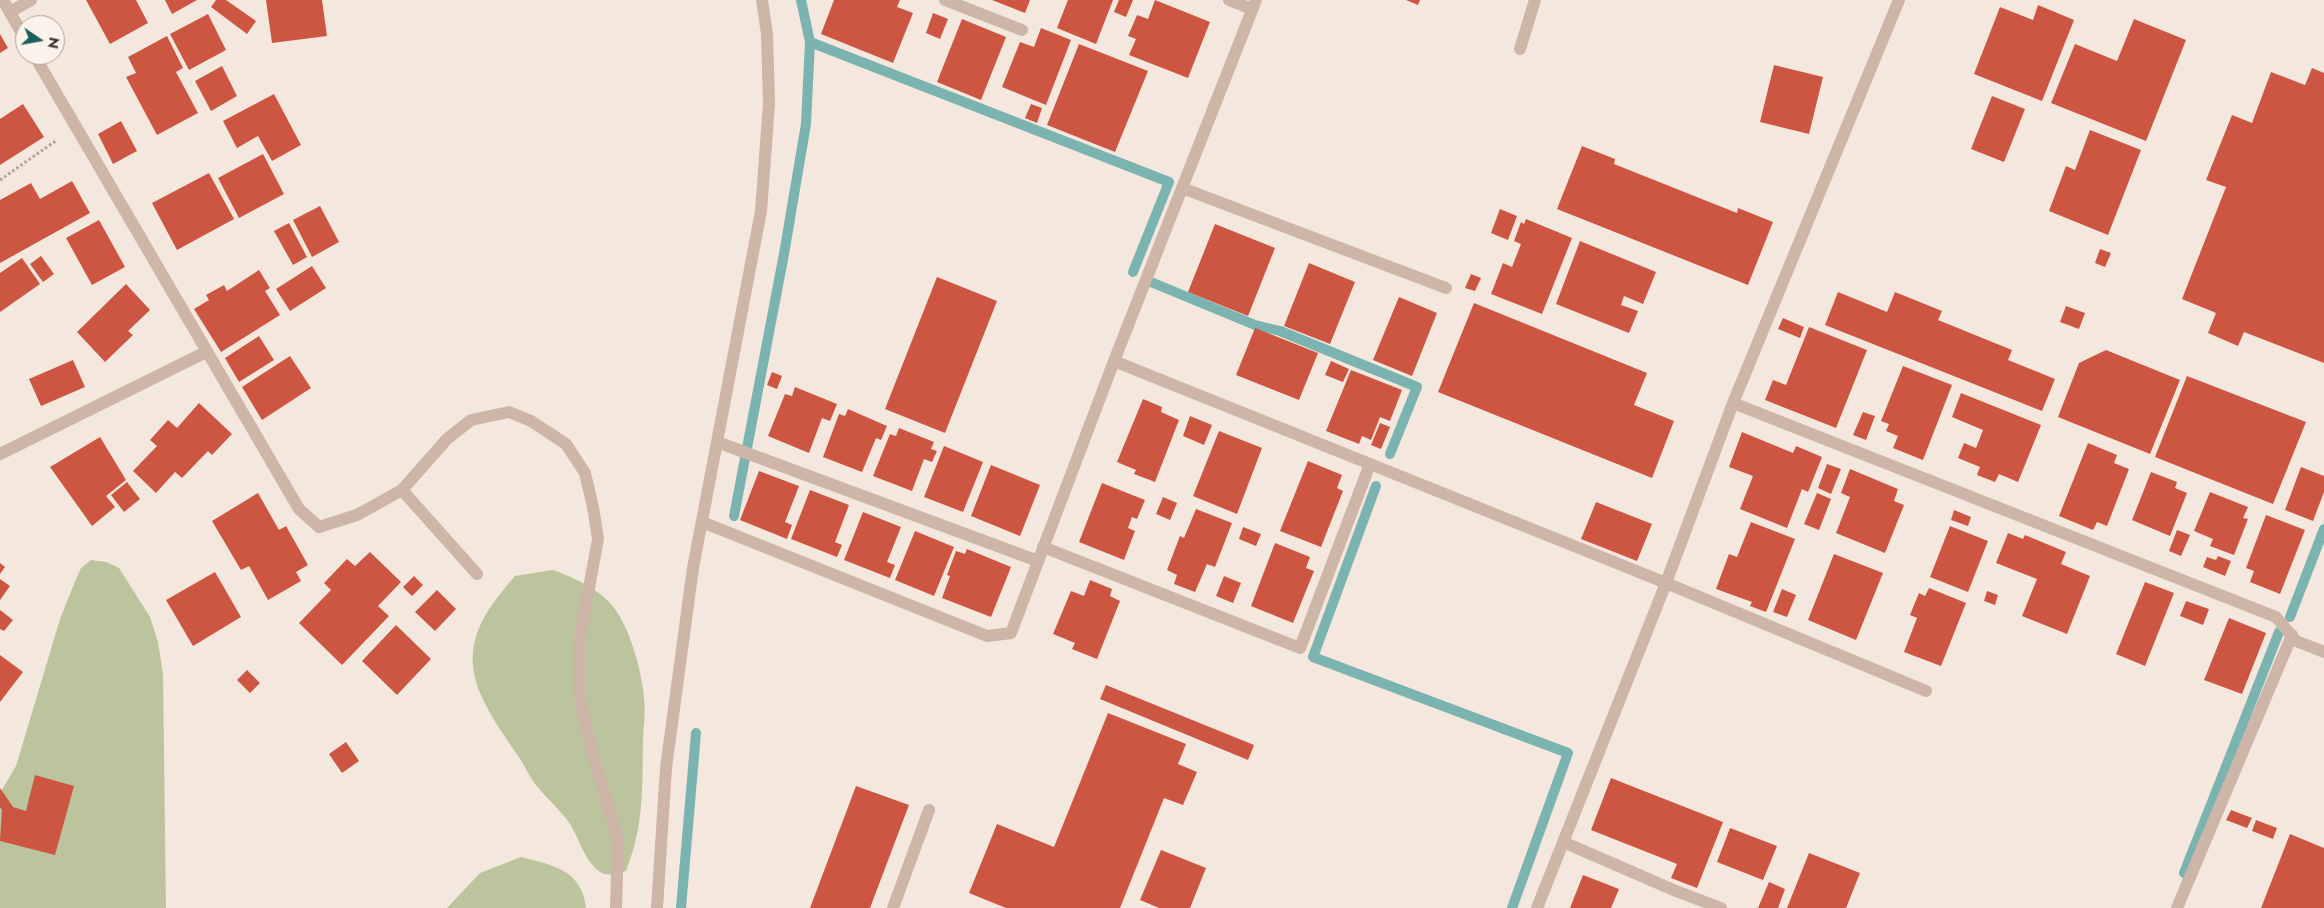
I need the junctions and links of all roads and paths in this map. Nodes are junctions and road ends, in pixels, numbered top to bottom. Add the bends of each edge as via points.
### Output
1 (3, 0) edge
2 (31, 0) edge
3 (762, 0) edge
4 (945, 0) edge
5 (1229, 0) edge
6 (1535, 0) edge
7 (1899, 0) edge
8 (1254, 4) edge
9 (10, 12) junction
10 (15, 21) edge
11 (1022, 30) dead end
12 (1520, 49) dead end
13 (40, 65) edge
14 (75, 127) junction
15 (0, 180) edge
16 (1182, 188) junction
17 (1446, 288) dead end
18 (206, 352) junction
19 (1114, 361) junction
20 (1732, 403) junction
21 (717, 442) junction
22 (0, 454) edge
23 (1370, 464) junction
24 (402, 490) junction
25 (702, 522) junction
26 (1043, 547) junction
27 (1038, 561) junction
28 (477, 574) dead end
29 (1666, 583) junction
30 (2292, 635) junction
31 (2324, 652) edge
32 (1926, 691) dead end
33 (929, 810) dead end
34 (1563, 842) junction
35 (616, 908) edge
36 (657, 908) edge
37 (893, 908) edge
38 (1537, 908) edge
39 (1721, 908) edge
40 (2177, 908) edge

1 - 9 street
2 - 9 street
3 - 21 street via 767,34 769,104 761,211
4 - 11 street
5 - 8 street
6 - 12 street
7 - 20 street
8 - 16 street
9 - 10 street
13 - 14 street
14 - 15 path
14 - 18 street
16 - 17 street
16 - 19 street
18 - 22 street
18 - 24 street via 299,509 319,527 357,515
19 - 23 street
19 - 26 street
20 - 29 street
20 - 30 street via 2276,617
21 - 25 street
21 - 27 street
23 - 26 street via 1300,648
23 - 29 street
24 - 28 street
24 - 35 street via 447,439 471,420 509,412 531,421 566,444 585,473 598,539 579,642 580,695 593,755 618,840
25 - 27 street via 988,636 1011,633
25 - 36 street via 666,768
26 - 27 street
29 - 32 street
29 - 34 street
30 - 31 street via 2296,641
30 - 40 street
33 - 37 street
34 - 38 street
34 - 39 street

